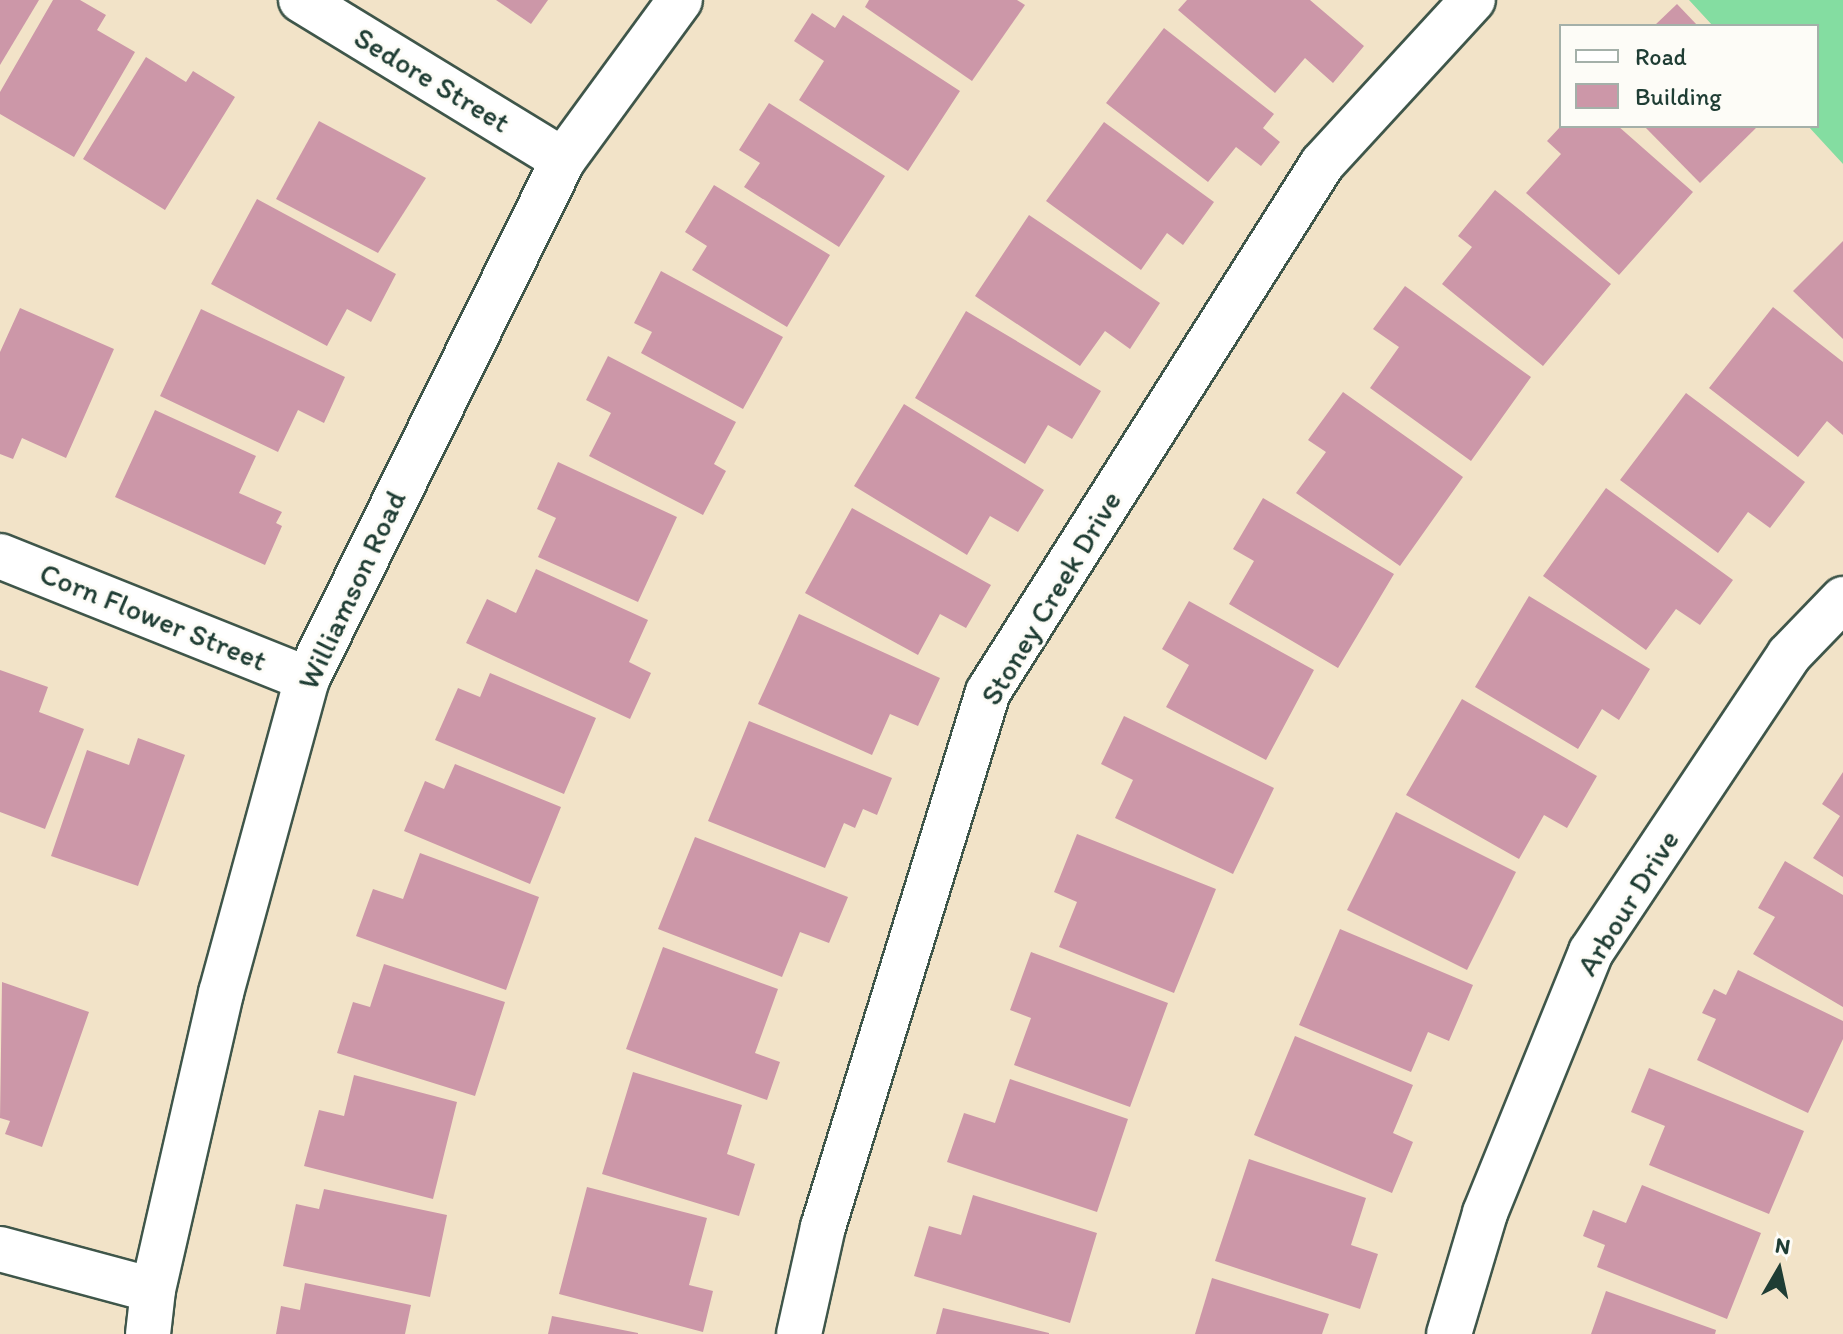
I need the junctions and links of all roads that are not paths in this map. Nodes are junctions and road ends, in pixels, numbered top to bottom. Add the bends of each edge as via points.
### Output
1 (301, 0) edge
2 (680, 0) edge
3 (1473, 0) edge
4 (563, 160) junction
5 (0, 556) edge
6 (1843, 599) edge
7 (307, 679) junction
8 (0, 1249) edge
9 (153, 1290) junction
10 (148, 1334) edge
11 (799, 1334) edge
12 (1449, 1334) edge

1 - 4 street, Sedore Street
2 - 4 street, Williamson Road
3 - 11 street, Stoney Creek Drive via 1322,164 988,692 823,1227
4 - 7 street, Williamson Road
5 - 7 street, Corn Flower Street
6 - 12 street, Arbour Drive via 1789,655 1591,952 1485,1213
7 - 9 street, Williamson Road via 221,993
8 - 9 street
9 - 10 street, Williamson Road

